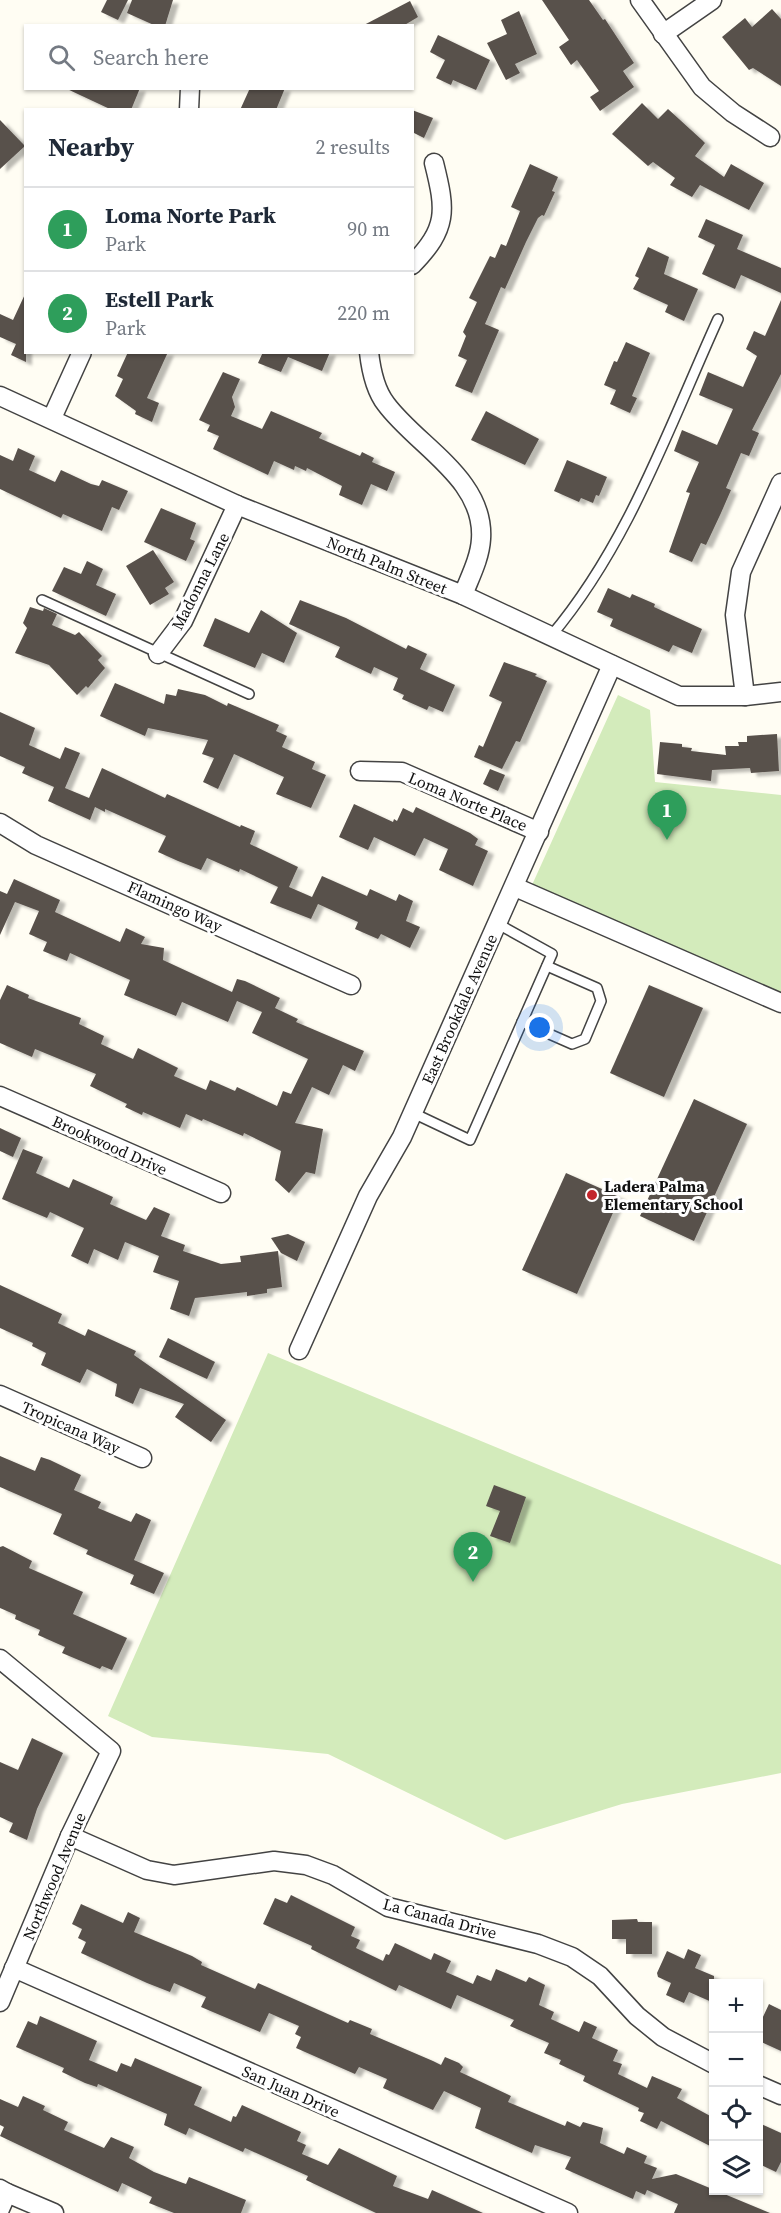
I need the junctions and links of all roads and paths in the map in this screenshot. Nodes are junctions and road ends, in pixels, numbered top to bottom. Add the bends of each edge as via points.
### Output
1 (640, 0) edge
2 (712, 0) edge
3 (663, 34) junction
4 (190, 90) edge
5 (189, 108) edge
6 (770, 137) dead end
7 (434, 163) dead end
8 (414, 263) edge
9 (718, 319) dead end
10 (81, 354) edge
11 (369, 354) edge
12 (0, 396) edge
13 (52, 418) junction
14 (781, 483) edge
15 (237, 505) junction
16 (463, 595) junction
17 (42, 600) dead end
18 (551, 636) junction
19 (158, 654) junction
20 (612, 665) junction
21 (781, 692) edge
22 (249, 694) dead end
23 (745, 696) junction
24 (360, 771) dead end
25 (0, 823) edge
26 (539, 832) junction
27 (515, 887) junction
28 (498, 924) junction
29 (547, 966) junction
30 (351, 985) dead end
31 (781, 1003) edge
32 (522, 1022) junction
33 (0, 1096) edge
34 (413, 1113) junction
35 (221, 1193) dead end
36 (299, 1350) dead end
37 (0, 1395) edge
38 (142, 1458) dead end
39 (0, 1659) edge
40 (70, 1836) junction
41 (14, 1968) junction
42 (0, 2002) edge
43 (709, 2061) edge
44 (763, 2087) edge
45 (781, 2095) edge
46 (2, 2197) edge
47 (54, 2213) edge
48 (568, 2213) edge

1 - 3 street
2 - 3 street
3 - 6 street via 702,87
4 - 5 street
7 - 8 street via 441,216 434,242
9 - 18 lane via 609,555 579,604
10 - 13 street
11 - 16 street via 371,373 385,403 437,454 477,507 481,538
12 - 13 street, North Palm Street
13 - 15 street, North Palm Street
14 - 23 street via 741,572 735,615
15 - 16 street, North Palm Street
15 - 19 street, Madonna Lane via 183,621
16 - 18 street, North Palm Street
17 - 19 lane
18 - 20 street, North Palm Street
19 - 22 lane
20 - 23 street, North Palm Street via 679,696
20 - 26 street, East Brookdale Avenue
21 - 23 street, North Palm Street
24 - 26 street, Loma Norte Place via 402,772
25 - 30 street, Flamingo Way via 36,844
26 - 27 street, East Brookdale Avenue
27 - 28 street, East Brookdale Avenue
27 - 31 street
28 - 29 lane via 552,954
28 - 34 street, East Brookdale Avenue
29 - 32 lane
29 - 32 lane via 597,988 601,1001 585,1039 572,1044
32 - 34 lane via 470,1140
33 - 35 street, Brookwood Drive
34 - 36 street, East Brookdale Avenue via 368,1196
37 - 38 street, Tropicana Way
39 - 40 street, Northwood Avenue via 111,1751
40 - 41 street, Northwood Avenue
40 - 43 street, La Canada Drive via 147,1870 174,1875 274,1861 306,1865 333,1875 388,1907 538,1944 572,1957 600,1976 663,2037
41 - 42 street, Northwood Avenue
41 - 48 street, San Juan Drive
44 - 45 street
46 - 47 street

